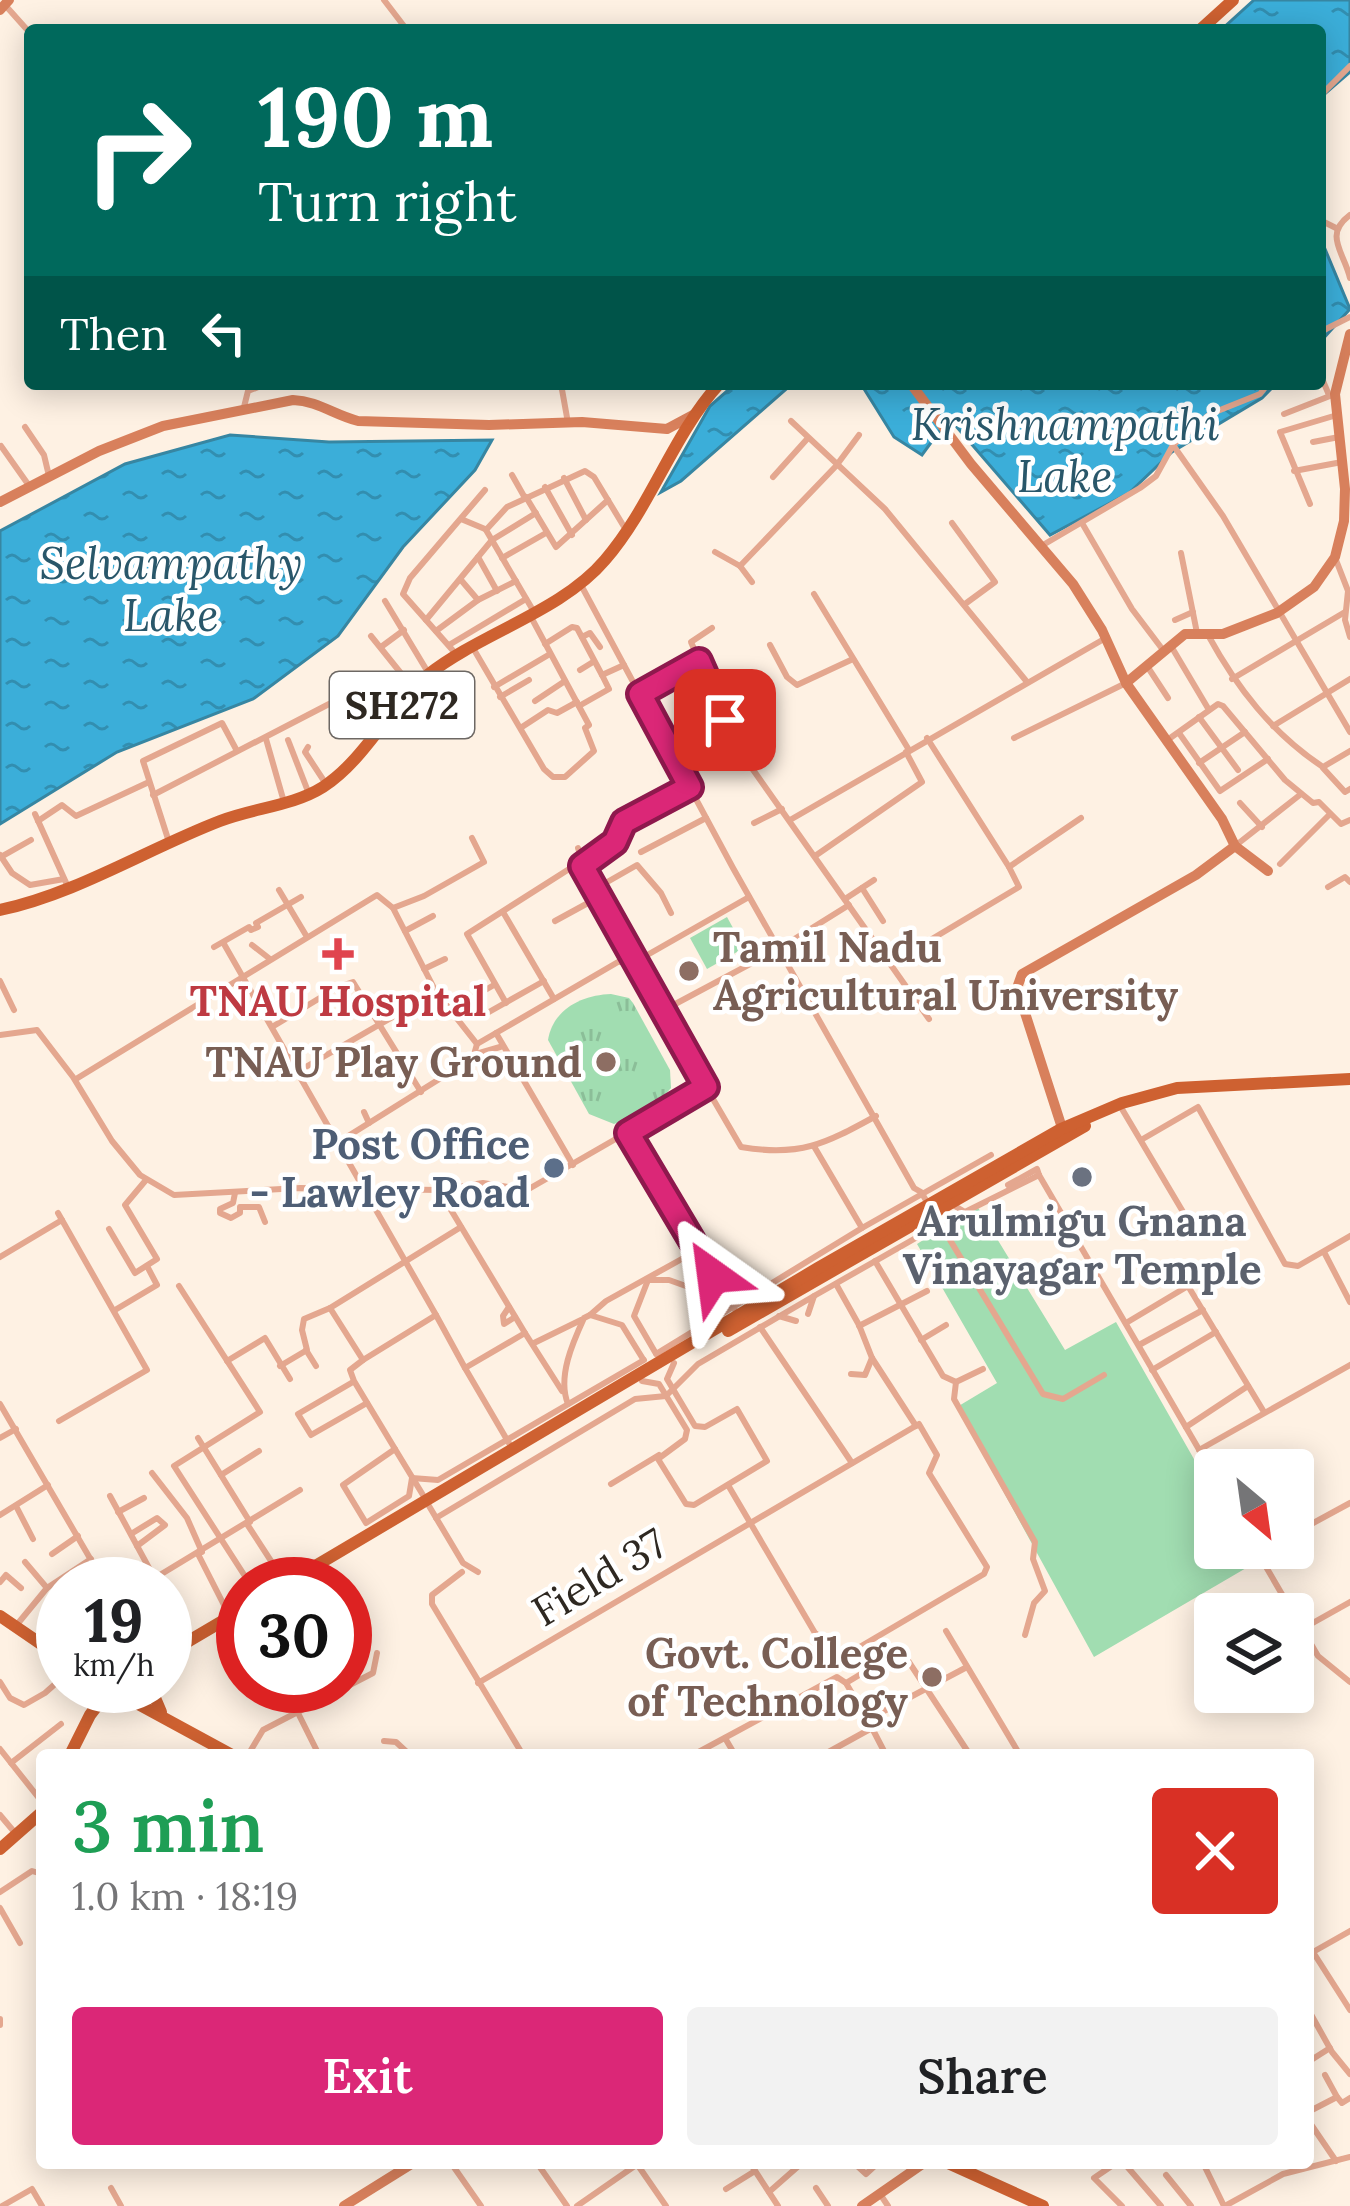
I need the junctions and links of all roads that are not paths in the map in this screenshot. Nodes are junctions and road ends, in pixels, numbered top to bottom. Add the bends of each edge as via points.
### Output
1 (384, 0) edge
2 (1233, 0) edge
3 (402, 24) edge
4 (1207, 24) edge
5 (1350, 66) edge
6 (1326, 90) edge
7 (1350, 215) edge
8 (1326, 223) edge
9 (1336, 228) junction
10 (1350, 278) edge
11 (1350, 334) edge
12 (1326, 386) edge
13 (246, 390) edge
14 (562, 390) edge
15 (713, 390) edge
16 (916, 390) edge
17 (1264, 390) edge
18 (1350, 402) edge
19 (1334, 403) junction
20 (244, 407) junction
21 (695, 414) junction
22 (1284, 414) dead end
23 (791, 421) dead end
24 (568, 423) junction
25 (25, 427) dead end
26 (859, 435) dead end
27 (1339, 437) junction
28 (808, 438) junction
29 (1313, 442) dead end
30 (1173, 445) junction
31 (1, 446) edge
32 (1344, 456) edge
33 (836, 466) junction
34 (1294, 471) junction
35 (512, 475) dead end
36 (49, 476) junction
37 (773, 477) dead end
38 (564, 478) junction
39 (30, 487) junction
40 (545, 488) junction
41 (1348, 489) edge
42 (485, 490) dead end
43 (525, 497) junction
44 (608, 500) junction
45 (0, 502) edge
46 (1310, 504) dead end
47 (536, 513) junction
48 (461, 519) junction
49 (586, 520) junction
50 (1347, 521) edge
51 (952, 523) dead end
52 (1082, 523) junction
53 (486, 530) junction
54 (626, 530) junction
55 (547, 532) junction
56 (572, 535) junction
57 (492, 540) junction
58 (1043, 545) junction
59 (715, 552) dead end
60 (1181, 553) dead end
61 (477, 557) junction
62 (502, 558) junction
63 (1337, 561) junction
64 (1350, 564) edge
65 (740, 566) junction
66 (460, 579) junction
67 (516, 581) junction
68 (580, 582) junction
69 (752, 582) dead end
70 (497, 590) junction
71 (814, 594) dead end
72 (478, 600) junction
73 (386, 601) dead end
74 (965, 604) junction
75 (530, 608) junction
76 (1193, 612) junction
77 (1345, 612) junction
78 (1277, 613) junction
79 (426, 620) junction
80 (1175, 620) dead end
81 (712, 628) dead end
82 (404, 630) junction
83 (436, 631) junction
84 (1202, 634) junction
85 (371, 636) dead end
86 (1350, 637) edge
87 (582, 638) junction
88 (1106, 638) junction
89 (1294, 640) junction
90 (545, 644) junction
91 (770, 645) dead end
92 (381, 647) junction
93 (600, 647) dead end
94 (1167, 647) junction
95 (473, 648) junction
96 (454, 651) junction
97 (550, 654) junction
98 (853, 659) junction
99 (699, 661) junction
100 (593, 662) junction
101 (624, 664) junction
102 (1145, 664) junction
103 (580, 670) dead end
104 (429, 674) junction
105 (602, 675) junction
106 (1232, 679) junction
107 (1350, 679) edge
108 (529, 680) dead end
109 (565, 681) junction
110 (1027, 682) junction
111 (1126, 683) junction
112 (494, 687) junction
113 (415, 690) junction
114 (1326, 693) junction
115 (640, 694) junction
116 (500, 697) junction
117 (1168, 698) dead end
118 (535, 701) dead end
119 (329, 704) dead end
120 (578, 704) junction
121 (1209, 710) junction
122 (1199, 717) junction
123 (725, 720) dead end
124 (1273, 726) junction
125 (522, 727) junction
126 (1178, 732) junction
127 (1350, 732) edge
128 (1245, 733) junction
129 (703, 734) dead end
130 (927, 738) junction
131 (1015, 738) dead end
132 (266, 739) junction
133 (288, 740) dead end
134 (1166, 741) junction
135 (308, 747) dead end
136 (1222, 748) junction
137 (238, 751) junction
138 (908, 751) junction
139 (1350, 751) edge
140 (1268, 760) junction
141 (1199, 763) junction
142 (1323, 767) junction
143 (1238, 770) dead end
144 (148, 782) junction
145 (326, 784) junction
146 (690, 787) junction
147 (1350, 789) edge
148 (153, 794) junction
149 (309, 794) junction
150 (1301, 794) junction
151 (284, 802) junction
152 (1240, 803) dead end
153 (782, 809) junction
154 (1330, 814) junction
155 (706, 818) junction
156 (1081, 818) dead end
157 (790, 820) junction
158 (1350, 820) edge
159 (754, 823) dead end
160 (1262, 827) junction
161 (472, 838) dead end
162 (31, 840) dead end
163 (169, 842) junction
164 (1235, 846) junction
165 (578, 848) dead end
166 (641, 852) dead end
167 (1, 856) edge
168 (815, 856) junction
169 (581, 864) junction
170 (1280, 864) dead end
171 (1009, 867) junction
172 (1268, 871) dead end
173 (874, 880) dead end
174 (1350, 882) edge
175 (66, 883) junction
176 (1328, 887) dead end
177 (862, 888) junction
178 (279, 890) dead end
179 (597, 893) junction
180 (301, 897) dead end
181 (750, 897) junction
182 (847, 902) junction
183 (288, 905) junction
184 (393, 908) junction
185 (0, 910) edge
186 (503, 912) junction
187 (671, 913) dead end
188 (433, 916) dead end
189 (555, 921) dead end
190 (883, 921) dead end
191 (405, 931) junction
192 (307, 937) junction
193 (224, 944) junction
194 (252, 945) dead end
195 (214, 947) dead end
196 (780, 948) junction
197 (270, 959) junction
198 (445, 959) dead end
199 (635, 962) junction
200 (890, 964) junction
201 (424, 969) junction
202 (242, 976) junction
203 (0, 981) edge
204 (544, 982) junction
205 (495, 984) junction
206 (436, 992) junction
207 (554, 999) junction
208 (506, 1003) junction
209 (14, 1010) dead end
210 (450, 1010) junction
211 (664, 1010) junction
212 (489, 1012) dead end
213 (929, 1019) dead end
214 (380, 1024) junction
215 (272, 1027) junction
216 (496, 1034) junction
217 (0, 1035) edge
218 (500, 1047) junction
219 (477, 1049) junction
220 (297, 1072) junction
221 (73, 1077) junction
222 (1350, 1083) edge
223 (706, 1087) junction
224 (421, 1092) junction
225 (1123, 1109) junction
226 (364, 1112) dead end
227 (876, 1116) junction
228 (369, 1123) junction
229 (628, 1133) junction
230 (1063, 1134) junction
231 (1141, 1141) junction
232 (337, 1143) junction
233 (814, 1148) junction
234 (991, 1155) dead end
235 (572, 1165) junction
236 (1039, 1175) junction
237 (146, 1180) junction
238 (1008, 1185) dead end
239 (363, 1190) junction
240 (439, 1190) junction
241 (236, 1201) junction
242 (951, 1202) junction
243 (928, 1206) junction
244 (265, 1222) dead end
245 (1190, 1222) dead end
246 (461, 1228) junction
247 (862, 1228) junction
248 (109, 1229) dead end
249 (1350, 1236) edge
250 (698, 1250) junction
251 (1323, 1251) junction
252 (0, 1257) edge
253 (405, 1260) junction
254 (875, 1261) junction
255 (147, 1266) junction
256 (648, 1280) junction
257 (836, 1284) junction
258 (179, 1286) dead end
259 (927, 1291) dead end
260 (814, 1296) junction
261 (1350, 1302) edge
262 (900, 1304) junction
263 (508, 1307) junction
264 (330, 1308) junction
265 (733, 1308) junction
266 (115, 1310) junction
267 (1203, 1310) junction
268 (808, 1314) dead end
269 (436, 1315) junction
270 (779, 1316) junction
271 (515, 1317) junction
272 (587, 1317) junction
273 (796, 1321) dead end
274 (1126, 1323) junction
275 (504, 1324) junction
276 (946, 1325) dead end
277 (860, 1326) junction
278 (760, 1327) junction
279 (523, 1330) junction
280 (1217, 1332) junction
281 (921, 1340) junction
282 (533, 1343) junction
283 (1139, 1345) junction
284 (306, 1350) junction
285 (872, 1358) junction
286 (363, 1360) junction
287 (227, 1361) junction
288 (654, 1365) junction
289 (1350, 1365) edge
290 (280, 1366) junction
291 (316, 1366) dead end
292 (465, 1368) junction
293 (983, 1369) dead end
294 (1152, 1370) junction
295 (851, 1374) dead end
296 (1104, 1375) dead end
297 (290, 1379) dead end
298 (354, 1382) junction
299 (956, 1382) junction
300 (1250, 1385) junction
301 (564, 1394) junction
302 (670, 1394) junction
303 (367, 1403) junction
304 (0, 1404) edge
305 (568, 1404) junction
306 (1264, 1412) junction
307 (59, 1421) dead end
308 (916, 1426) junction
309 (1186, 1426) junction
310 (16, 1429) junction
311 (0, 1438) edge
312 (198, 1438) dead end
313 (510, 1444) junction
314 (203, 1447) junction
315 (394, 1449) junction
316 (1198, 1449) edge
317 (1201, 1449) edge
318 (259, 1451) dead end
319 (659, 1455) junction
320 (853, 1463) junction
321 (152, 1473) dead end
322 (221, 1475) junction
323 (412, 1478) junction
324 (611, 1484) dead end
325 (49, 1485) junction
326 (728, 1485) junction
327 (300, 1490) dead end
328 (110, 1496) dead end
329 (144, 1498) dead end
330 (1350, 1503) edge
331 (16, 1506) junction
332 (431, 1508) junction
333 (118, 1512) junction
334 (0, 1515) edge
335 (750, 1522) junction
336 (248, 1523) junction
337 (1314, 1523) edge
338 (131, 1534) junction
339 (78, 1536) junction
340 (33, 1539) dead end
341 (223, 1539) junction
342 (137, 1546) junction
343 (201, 1553) junction
344 (52, 1554) dead end
345 (90, 1557) edge
346 (143, 1557) edge
347 (234, 1557) edge
348 (269, 1557) edge
349 (338, 1557) edge
350 (344, 1557) edge
351 (192, 1558) edge
352 (25, 1562) dead end
353 (463, 1572) junction
354 (478, 1572) dead end
355 (36, 1575) edge
356 (216, 1578) edge
357 (0, 1582) edge
358 (21, 1588) dead end
359 (36, 1597) edge
360 (1350, 1602) edge
361 (1314, 1622) edge
362 (5, 1623) edge
363 (946, 1631) dead end
364 (1025, 1635) dead end
365 (36, 1642) edge
366 (36, 1644) edge
367 (1314, 1649) edge
368 (377, 1653) dead end
369 (967, 1667) junction
370 (0, 1682) edge
371 (1350, 1682) edge
372 (478, 1683) junction
373 (846, 1683) junction
374 (928, 1690) junction
375 (36, 1699) edge
376 (94, 1713) edge
377 (150, 1713) edge
378 (156, 1713) edge
379 (162, 1713) edge
380 (298, 1715) junction
381 (164, 1717) junction
382 (867, 1720) junction
383 (61, 1724) dead end
384 (872, 1728) junction
385 (724, 1737) junction
386 (385, 1741) dead end
387 (73, 1749) edge
388 (210, 1749) edge
389 (221, 1749) edge
390 (252, 1749) edge
391 (316, 1749) edge
392 (404, 1749) edge
393 (519, 1749) edge
394 (703, 1749) edge
395 (732, 1749) edge
396 (834, 1749) edge
397 (883, 1749) edge
398 (966, 1749) edge
399 (1016, 1749) edge
400 (0, 1750) edge
401 (11, 1763) junction
402 (36, 1794) edge
403 (0, 1815) edge
404 (36, 1818) edge
405 (18, 1837) junction
406 (0, 1850) edge
407 (36, 1872) edge
408 (0, 1892) edge
409 (0, 1908) edge
410 (1349, 1935) edge
411 (20, 1943) dead end
412 (1314, 1952) edge
413 (1314, 1960) edge
414 (1350, 2010) edge
415 (1314, 2020) edge
416 (1330, 2048) junction
417 (1314, 2058) edge
418 (1350, 2074) edge
419 (1325, 2075) dead end
420 (1337, 2097) junction
421 (1350, 2098) edge
422 (1314, 2112) edge
423 (1314, 2126) edge
424 (1350, 2157) edge
425 (1336, 2161) junction
426 (1314, 2166) edge
427 (403, 2169) edge
428 (455, 2169) edge
429 (541, 2169) edge
430 (629, 2169) edge
431 (642, 2169) edge
432 (750, 2169) edge
433 (753, 2169) edge
434 (795, 2169) edge
435 (915, 2169) edge
436 (961, 2169) edge
437 (1110, 2169) edge
438 (1126, 2169) edge
439 (1207, 2169) edge
440 (1303, 2169) edge
441 (1166, 2175) dead end
442 (110, 2188) dead end
443 (816, 2188) dead end
444 (726, 2189) dead end
445 (769, 2192) junction
446 (364, 2193) junction
447 (880, 2194) junction
448 (2, 2206) edge
449 (41, 2206) edge
450 (122, 2206) edge
451 (344, 2206) edge
452 (373, 2206) edge
453 (481, 2206) edge
454 (567, 2206) edge
455 (577, 2206) edge
456 (666, 2206) edge
457 (778, 2206) edge
458 (828, 2206) edge
459 (862, 2206) edge
460 (888, 2206) edge
461 (1043, 2206) edge
462 (1122, 2206) edge
463 (1161, 2206) edge
464 (1191, 2206) edge
465 (1224, 2206) edge

1 - 3 street
2 - 4 main road
5 - 6 street
7 - 9 street
8 - 9 street
9 - 10 street
11 - 19 street
12 - 19 street
13 - 20 street
14 - 24 street
15 - 21 main road, SH272
16 - 58 street
17 - 30 street via 1210,414
18 - 19 street
19 - 22 street
19 - 27 street
19 - 34 street via 1280,433
20 - 24 street via 313,401 358,421
20 - 36 street via 163,425
21 - 24 street via 667,429
21 - 54 main road, SH272
23 - 28 street
25 - 36 street
26 - 33 street
27 - 29 street
27 - 32 street
28 - 33 street
28 - 37 street
30 - 52 street via 1156,476
30 - 78 street
31 - 39 street
32 - 34 street
32 - 41 street
33 - 65 street
33 - 74 street
34 - 46 street
35 - 43 street
36 - 39 street
38 - 40 street
38 - 44 street via 589,473
38 - 49 street
39 - 45 street
40 - 43 street
40 - 56 street
41 - 50 street
42 - 48 street
43 - 47 street
43 - 53 street
44 - 49 street
44 - 54 street
47 - 55 street
47 - 57 street
48 - 53 street
48 - 79 street via 403,594
49 - 56 street
50 - 63 street
51 - 74 street via 995,582
52 - 58 street
52 - 94 street via 1132,609
53 - 57 street
54 - 68 main road, SH272
55 - 56 street via 556,547
55 - 62 street
57 - 61 street
57 - 62 street
58 - 88 street
59 - 65 street
60 - 76 street
61 - 66 street
61 - 70 street
62 - 67 street
63 - 64 street
63 - 77 street via 1350,601
63 - 78 street
65 - 69 street
66 - 72 street
66 - 79 street
67 - 70 street
67 - 75 street
68 - 75 main road, SH272
68 - 101 street
70 - 72 street
71 - 98 street
72 - 83 street
73 - 82 street
74 - 110 street
75 - 90 street
75 - 95 main road, SH272
75 - 96 street
76 - 80 street
76 - 84 street
77 - 86 street
77 - 89 street
78 - 84 street via 1246,628
78 - 89 street
79 - 83 street
81 - 99 street via 691,643
82 - 92 street
82 - 104 street
83 - 96 street
84 - 94 street
84 - 106 street
85 - 92 street
87 - 90 street via 572,627
87 - 93 street via 590,633
87 - 100 street
88 - 110 street
88 - 111 street
89 - 106 street
89 - 114 street
90 - 97 street
91 - 98 street via 796,685
92 - 113 street
94 - 102 street
94 - 121 street
95 - 96 main road, SH272
95 - 112 street
96 - 104 main road, SH272
97 - 109 street
97 - 112 street
98 - 138 street
99 - 115 street
99 - 123 street
100 - 103 street
100 - 105 street
101 - 105 street
101 - 115 street
102 - 111 street
102 - 117 street
104 - 113 main road, SH272
105 - 120 street via 609,689
106 - 124 street
107 - 114 street
108 - 116 street
109 - 118 street
109 - 120 street
110 - 130 street
111 - 131 street
111 - 134 street
112 - 116 street
113 - 145 main road, SH272
114 - 124 street
114 - 127 street
115 - 146 street
116 - 125 street
119 - 132 street
120 - 125 street
120 - 125 street via 594,751 565,777 544,770
121 - 122 street
121 - 128 street via 1223,706
122 - 126 street
122 - 136 street
124 - 142 street
126 - 134 street
126 - 141 street
128 - 136 street
128 - 140 street
129 - 153 street via 720,723
130 - 138 street
130 - 171 street
132 - 137 street
132 - 151 street
133 - 149 street
134 - 164 street
135 - 145 street
136 - 141 street
136 - 143 street
137 - 144 street via 222,723 142,760
137 - 148 street
138 - 157 street
138 - 168 street via 922,782
139 - 142 street
140 - 141 street via 1220,791
140 - 150 street
142 - 147 street
144 - 148 street
144 - 175 street via 76,816 62,805 36,817
145 - 149 main road, SH272
146 - 155 street
146 - 169 street via 624,822 615,842
148 - 163 street
149 - 151 main road, SH272
150 - 154 street
150 - 160 street
151 - 163 main road, SH272
152 - 160 street
153 - 157 street
153 - 159 street
154 - 158 street via 1341,824
154 - 170 street
155 - 166 street
155 - 181 street
156 - 171 street
157 - 168 street
160 - 164 street
161 - 184 street via 484,862
162 - 167 street
163 - 175 main road, SH272
164 - 172 street
164 - 230 street via 1022,974 1017,988
165 - 169 street
167 - 175 street via 30,885
168 - 182 street
169 - 179 street
169 - 186 street
171 - 200 street via 1019,887
173 - 177 street
174 - 176 street
175 - 185 main road, SH272 via 39,901
177 - 182 street
177 - 190 street
178 - 183 street
179 - 187 street via 637,865
179 - 189 street
179 - 199 street
180 - 183 street
181 - 196 street
181 - 199 street
182 - 196 street
182 - 200 street
183 - 192 street
183 - 193 street
184 - 191 street
184 - 192 street via 377,896
186 - 204 street
186 - 205 street via 467,934
188 - 191 street
191 - 201 street
192 - 197 street
193 - 195 street
193 - 202 street
194 - 197 street
196 - 211 street
196 - 227 street
197 - 202 street
198 - 201 street
199 - 207 street via 618,962
199 - 211 street
200 - 213 street
201 - 206 street
202 - 215 street
202 - 221 street
203 - 209 street
204 - 207 street
204 - 208 street
205 - 208 street
205 - 210 street
206 - 210 street
206 - 214 street
207 - 216 street
208 - 212 street
210 - 219 street
211 - 223 street
214 - 215 street via 353,982
214 - 220 street
214 - 224 street
215 - 220 street
216 - 218 street
216 - 219 street
217 - 221 street via 37,1030
218 - 219 street
218 - 235 street
219 - 224 street
220 - 232 street
221 - 237 street
222 - 225 main road via 1178,1094
222 - 230 main road via 1177,1088 1122,1103
223 - 229 street
223 - 233 street via 741,1147
224 - 228 street
225 - 230 main road
225 - 231 street
226 - 228 street
227 - 233 street
227 - 243 street
228 - 232 street
229 - 235 street
229 - 250 street
230 - 242 main road
230 - 243 main road
231 - 245 street
231 - 251 street via 1198,1108 1285,1264 1298,1266
232 - 239 street
233 - 247 street
234 - 243 street
235 - 240 street via 527,1190 483,1183
236 - 238 street via 1037,1169
236 - 242 street via 965,1212
236 - 274 street
237 - 241 street via 174,1195
237 - 255 street via 125,1205 158,1259
239 - 240 street
239 - 241 street via 300,1188
239 - 253 street
240 - 246 street
241 - 244 street via 259,1207
242 - 243 main road
243 - 247 street
243 - 254 street via 934,1226
243 - 265 main road
243 - 288 main road
243 - 296 street via 1042,1394 1064,1399
246 - 253 street
246 - 263 street
247 - 265 street
248 - 255 street via 135,1273
249 - 251 street
250 - 256 street
250 - 265 street
251 - 261 street
252 - 266 street via 60,1217
253 - 264 street
253 - 269 street
254 - 257 street
254 - 262 street
255 - 266 street via 158,1285
256 - 265 street via 685,1285
256 - 272 street
256 - 288 street via 634,1316
257 - 260 street
257 - 277 street
258 - 287 street
259 - 262 street
260 - 268 street
260 - 270 street
262 - 277 street
262 - 281 street
263 - 271 street
263 - 275 street
264 - 284 street via 304,1319
264 - 286 street
265 - 288 main road
266 - 307 street via 147,1370
267 - 274 street via 1188,1286
267 - 280 street
267 - 283 street
269 - 286 street
269 - 292 street
270 - 273 street
270 - 278 street
271 - 275 street
271 - 279 street
272 - 282 street
272 - 288 street via 622,1325
272 - 301 street via 571,1347
274 - 283 street
275 - 279 street
276 - 281 street
277 - 285 street
278 - 302 street via 698,1364
278 - 320 street
279 - 282 street
279 - 292 street
280 - 294 street
280 - 300 street
281 - 299 street via 943,1376
282 - 301 street
283 - 294 street
284 - 290 street
284 - 291 street
285 - 295 street via 865,1375
285 - 308 street
286 - 298 street via 350,1370
287 - 290 street via 265,1338
287 - 314 street via 260,1412
288 - 302 street
288 - 302 street
288 - 305 street
288 - 313 main road
288 - 332 main road
289 - 306 street
290 - 297 street
292 - 313 street
293 - 299 street
294 - 309 street
298 - 303 street
298 - 303 street via 298,1414 311,1435
299 - 364 street via 954,1400 1035,1542 1045,1591
300 - 306 street
300 - 309 street
301 - 305 street
302 - 319 street via 687,1430
302 - 326 street via 695,1426 737,1409 767,1461
302 - 332 street via 635,1400
303 - 315 street
304 - 310 street
305 - 313 street
306 - 317 street
308 - 320 street, Field 37
308 - 335 street via 938,1455 929,1473 987,1567 847,1655 815,1633
309 - 316 street
310 - 311 street
310 - 325 street
312 - 314 street
313 - 323 street via 438,1480
313 - 332 main road
314 - 322 street
314 - 341 street via 174,1466
315 - 323 street
315 - 323 street via 343,1485 366,1522 409,1496
318 - 322 street
319 - 324 street
319 - 326 street via 686,1504
320 - 335 street, Field 37
321 - 343 street
322 - 336 street
323 - 332 street
325 - 331 street
325 - 339 street
326 - 335 street
327 - 336 street
328 - 333 street
329 - 333 street
330 - 337 street
331 - 334 street
331 - 340 street
332 - 349 main road
332 - 350 main road
332 - 353 street
333 - 338 street
335 - 372 street, Field 37
336 - 341 street
336 - 348 street
338 - 342 street
338 - 342 street via 157,1518 165,1525
339 - 344 street
339 - 345 street
341 - 343 street
341 - 347 street
342 - 346 street
343 - 351 street
343 - 356 street
352 - 355 street
353 - 354 street
353 - 372 street via 432,1595 432,1604
357 - 358 street via 6,1575
359 - 362 street
360 - 361 street
362 - 365 main road
362 - 366 main road
363 - 369 street
367 - 371 street
368 - 380 street via 373,1673
369 - 374 street
369 - 399 street
370 - 375 street via 24,1706
372 - 393 street
373 - 374 street via 903,1653
373 - 382 street
373 - 385 street via 837,1677
374 - 382 street
374 - 398 street
376 - 387 main road
377 - 388 main road
378 - 381 main road
379 - 381 main road
380 - 390 street via 263,1730
380 - 391 street
381 - 389 main road
382 - 384 street
383 - 401 street
384 - 396 street
384 - 397 street
385 - 394 street
385 - 395 street
386 - 392 street
400 - 401 street
401 - 402 street
403 - 405 street
404 - 405 main road
405 - 406 main road
407 - 408 street
409 - 411 street
410 - 412 street
413 - 414 street
415 - 416 street
416 - 417 street
416 - 418 street
419 - 420 street
420 - 421 street
420 - 422 street
423 - 425 street
424 - 425 street
425 - 426 street
427 - 446 street
428 - 453 street
429 - 454 street
430 - 455 street
431 - 456 street
432 - 444 street
433 - 445 street
434 - 445 street
435 - 447 street
436 - 461 main road
437 - 462 street via 1094,2178
438 - 463 street
439 - 465 street
440 - 465 street
441 - 464 street
442 - 450 street
443 - 458 street
445 - 457 street
446 - 451 street
446 - 452 street
447 - 459 street
447 - 460 street
448 - 449 street via 32,2189

